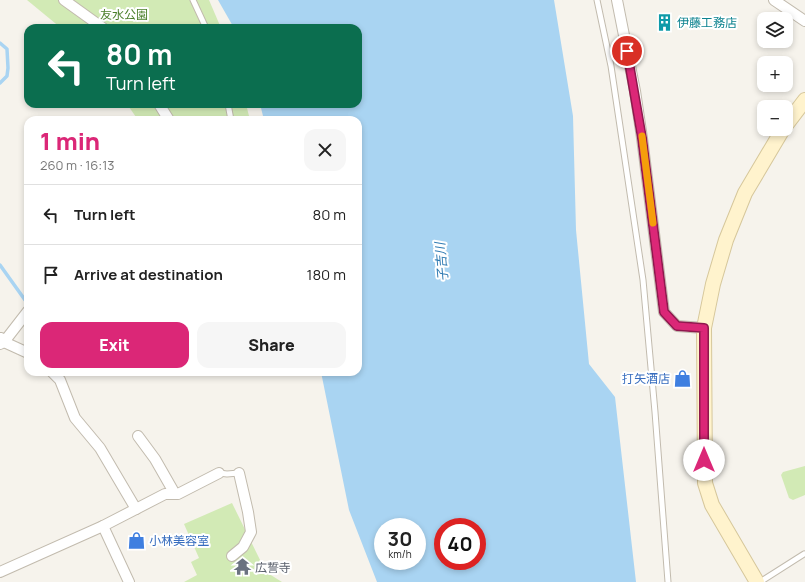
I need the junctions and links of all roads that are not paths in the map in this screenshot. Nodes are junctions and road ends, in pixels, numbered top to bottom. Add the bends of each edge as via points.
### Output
1 (64, 0) edge
2 (193, 0) edge
3 (597, 0) edge
4 (617, 0) edge
5 (774, 0) edge
6 (805, 21) edge
7 (97, 24) edge
8 (204, 24) edge
9 (805, 100) edge
10 (793, 116) edge
11 (779, 136) edge
12 (24, 316) edge
13 (704, 328) junction
14 (2, 341) edge
15 (24, 351) edge
16 (56, 376) edge
17 (138, 436) dead end
18 (219, 473) joint
19 (239, 473) joint
20 (175, 494) junction
21 (136, 509) junction
22 (102, 526) junction
23 (804, 554) edge
24 (232, 556) dead end
25 (0, 572) edge
26 (129, 582) edge
27 (668, 582) edge
28 (758, 582) edge

1 - 7 street
2 - 8 lane
3 - 27 lane via 611,66 643,280
4 - 13 street via 635,91 664,312 677,326
5 - 6 street
9 - 10 street
11 - 13 street via 745,193 729,234 713,284
12 - 14 street
13 - 28 street via 705,483 712,505
14 - 15 street
16 - 21 street via 75,418 100,448
17 - 20 street
18 - 19 lane
18 - 20 street
19 - 24 street via 251,532 243,547
20 - 21 street via 165,494
21 - 22 street
22 - 25 street
22 - 26 street
23 - 28 lane

